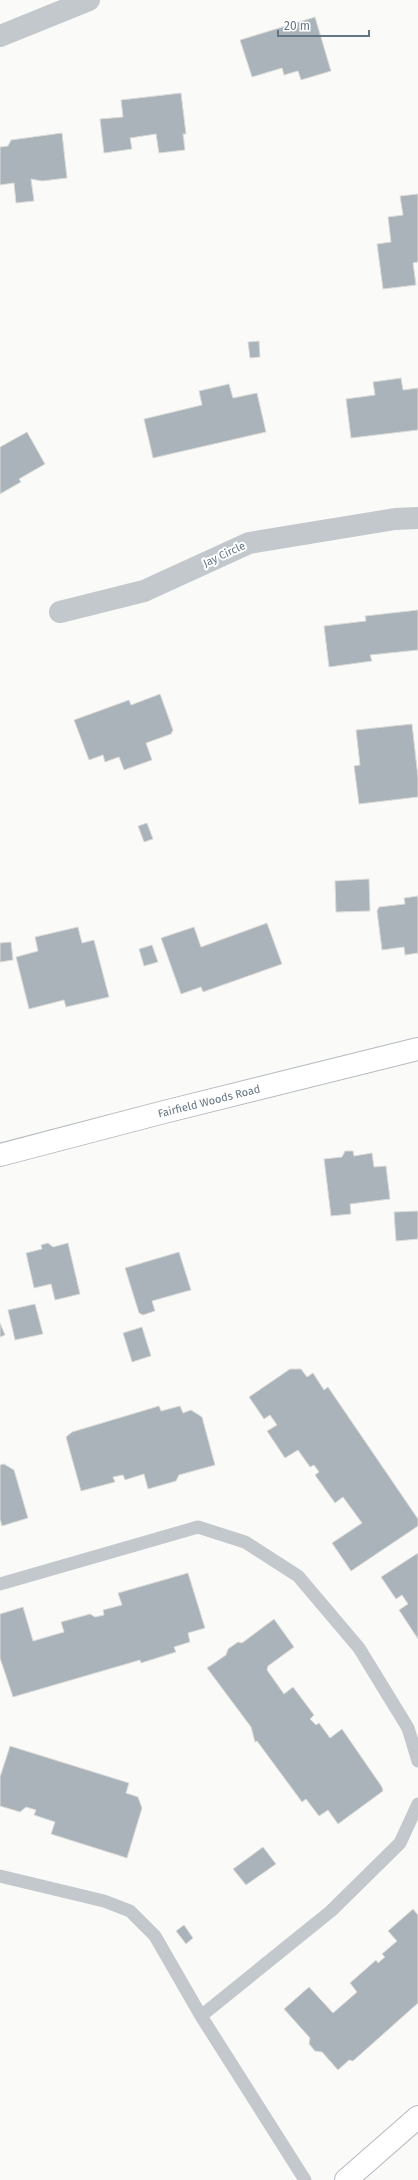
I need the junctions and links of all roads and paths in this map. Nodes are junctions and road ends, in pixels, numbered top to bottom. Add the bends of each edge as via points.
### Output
1 (89, 0) edge
2 (0, 36) edge
3 (418, 518) edge
4 (60, 612) dead end
5 (418, 1049) edge
6 (0, 1155) edge
7 (0, 1584) edge
8 (418, 1761) edge
9 (418, 1804) edge
10 (0, 1876) edge
11 (201, 2016) junction
12 (418, 2117) edge
13 (306, 2180) edge
14 (346, 2180) edge

1 - 2 street
3 - 4 street, Jay Circle via 249,543 144,592
5 - 6 main road, Fairfield Woods Road
7 - 8 lane via 198,1527 245,1542 298,1576 359,1648 408,1728
9 - 11 lane via 400,1843 331,1911
10 - 11 lane via 104,1901 130,1911 155,1936
11 - 13 lane
12 - 14 main road

